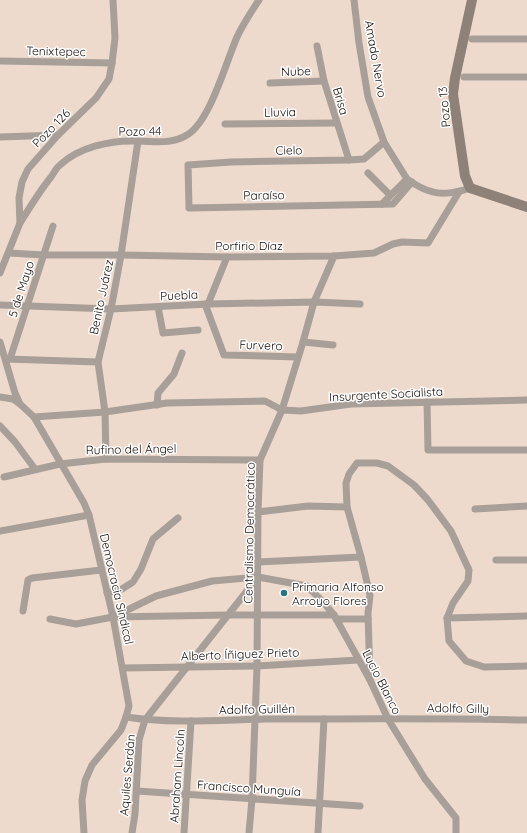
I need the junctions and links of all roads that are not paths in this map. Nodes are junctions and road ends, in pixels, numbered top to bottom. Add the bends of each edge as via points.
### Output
1 (113, 0) edge
2 (258, 0) edge
3 (354, 0) edge
4 (472, 0) edge
5 (472, 39) dead end
6 (527, 39) edge
7 (317, 46) dead end
8 (0, 61) edge
9 (112, 63) junction
10 (464, 77) dead end
11 (527, 77) edge
12 (324, 81) junction
13 (270, 83) dead end
14 (336, 123) junction
15 (225, 124) dead end
16 (58, 135) junction
17 (0, 137) edge
18 (138, 140) junction
19 (384, 142) junction
20 (349, 160) junction
21 (188, 165) joint
22 (368, 173) dead end
23 (410, 181) junction
24 (470, 188) junction
25 (459, 192) junction
26 (390, 196) junction
27 (382, 204) junction
28 (527, 207) edge
29 (20, 223) junction
30 (53, 226) dead end
31 (9, 253) junction
32 (44, 255) junction
33 (121, 255) junction
34 (334, 256) junction
35 (227, 257) junction
36 (0, 273) edge
37 (314, 302) junction
38 (206, 304) junction
39 (360, 304) dead end
40 (0, 305) edge
41 (27, 306) junction
42 (158, 307) junction
43 (111, 309) junction
44 (198, 330) dead end
45 (0, 342) edge
46 (303, 342) junction
47 (333, 345) dead end
48 (182, 353) dead end
49 (298, 357) junction
50 (8, 359) junction
51 (98, 362) junction
52 (1, 399) edge
53 (527, 400) edge
54 (427, 402) junction
55 (20, 404) junction
56 (157, 405) junction
57 (282, 410) junction
58 (105, 412) junction
59 (34, 418) junction
60 (0, 426) edge
61 (527, 450) edge
62 (106, 459) junction
63 (260, 460) junction
64 (60, 464) junction
65 (35, 469) junction
66 (4, 478) dead end
67 (527, 506) edge
68 (347, 508) junction
69 (475, 510) dead end
70 (258, 512) junction
71 (89, 516) junction
72 (178, 518) dead end
73 (0, 531) edge
74 (362, 557) junction
75 (496, 560) dead end
76 (527, 560) edge
77 (258, 562) junction
78 (101, 570) junction
79 (258, 577) junction
80 (106, 593) junction
81 (23, 611) dead end
82 (228, 615) junction
83 (259, 615) junction
84 (527, 616) edge
85 (113, 617) junction
86 (335, 617) junction
87 (447, 618) junction
88 (50, 619) dead end
89 (368, 619) junction
90 (358, 660) junction
91 (257, 666) junction
92 (527, 666) edge
93 (187, 667) junction
94 (123, 668) junction
95 (370, 680) junction
96 (126, 717) junction
97 (324, 719) junction
98 (388, 719) junction
99 (145, 720) junction
100 (255, 720) junction
101 (527, 720) edge
102 (191, 721) junction
103 (136, 791) junction
104 (186, 795) junction
105 (252, 799) junction
106 (320, 803) junction
107 (360, 806) dead end
108 (84, 833) edge
109 (132, 833) edge
110 (184, 833) edge
111 (249, 833) edge
112 (318, 833) edge
113 (456, 833) edge

1 - 9 street, Pozo 126 via 115,38
2 - 18 street, Pozo 44 via 238,35 199,125 177,140
3 - 19 street, Amado Nervo via 368,97
4 - 24 main road, Pozo 13 via 453,94 465,176
5 - 6 street
7 - 12 street, Brisa
8 - 9 street, Tenixtepec
9 - 16 street, Pozo 126 via 109,79 96,98
10 - 11 street
12 - 13 street, Nube
12 - 14 street, Brisa
14 - 15 street, Lluvia
14 - 20 street, Brisa
16 - 17 street
16 - 29 street, Pozo 126 via 28,169 22,182 19,198
18 - 29 street, Pozo 44 via 118,141 75,154 60,165
18 - 33 street, Benito Juárez
19 - 20 street, Cielo via 364,159
19 - 23 street, Amado Nervo
20 - 21 street, Cielo
21 - 27 street, Paraíso via 189,208
22 - 26 street
23 - 25 street via 433,192
23 - 26 street
23 - 27 street, Paraíso via 393,204
24 - 25 street
24 - 28 main road
25 - 34 street, Porfirio Díaz via 428,242 402,242 374,253
26 - 27 street
29 - 31 street, Pozo 126
30 - 32 street, 5 de Mayo
31 - 32 street, Porfirio Díaz
31 - 36 street, Pozo 126
32 - 33 street, Porfirio Díaz
32 - 41 street, 5 de Mayo
33 - 35 street, Porfirio Díaz
33 - 43 street, Benito Juárez
34 - 35 street, Porfirio Díaz
34 - 37 street, Centralismo Democrático
35 - 38 street
37 - 38 street, Puebla
37 - 39 street, Puebla
37 - 46 street, Centralismo Democrático
38 - 42 street, Puebla
38 - 49 street, Furvero via 224,355
40 - 41 street, Puebla
41 - 43 street, Puebla
41 - 50 street, 5 de Mayo
42 - 43 street, Puebla
42 - 44 street via 163,333
43 - 51 street, Benito Juárez
45 - 50 street
46 - 47 street
46 - 49 street, Centralismo Democrático
48 - 56 street via 174,374 158,393
49 - 57 street, Centralismo Democrático
50 - 51 street
50 - 55 street, Democracia Sindical
51 - 58 street, Benito Juárez
52 - 55 street via 13,399
53 - 54 street, Insurgente Socialista
54 - 57 street, Insurgente Socialista via 351,404 301,411
54 - 61 street via 428,450
55 - 59 street, Democracia Sindical
56 - 57 street, Insurgente Socialista via 266,401
56 - 58 street, Insurgente Socialista
57 - 63 street, Centralismo Democrático
58 - 59 street, Insurgente Socialista
58 - 62 street, Benito Juárez
59 - 64 street, Democracia Sindical
60 - 65 street
62 - 63 street, Rufino del Ángel
62 - 64 street, Rufino del Ángel
63 - 70 street, Centralismo Democrático
64 - 65 street, Rufino del Ángel
64 - 71 street, Democracia Sindical via 84,502
65 - 66 street, Rufino del Ángel
67 - 69 street
68 - 70 street via 308,506
68 - 74 street
68 - 87 street via 346,483 357,463 388,466 414,485 428,500 451,531 469,570 468,581 453,603
70 - 77 street, Centralismo Democrático
71 - 73 street
71 - 78 street, Democracia Sindical
72 - 80 street via 153,539 133,582 122,589
74 - 77 street
74 - 89 street via 370,595
75 - 76 street
77 - 79 street, Centralismo Democrático
78 - 80 street, Democracia Sindical
78 - 81 street via 28,580
79 - 82 street
79 - 83 street, Centralismo Democrático
79 - 85 street, Lucio Blanco via 212,582 156,596
79 - 86 street, Lucio Blanco via 307,586
80 - 85 street, Democracia Sindical
82 - 83 street
82 - 85 street
82 - 93 street
83 - 86 street
83 - 91 street, Centralismo Democrático
84 - 87 street
85 - 88 street via 76,624
85 - 94 street, Democracia Sindical
86 - 89 street
86 - 90 street, Lucio Blanco
87 - 92 street via 449,642 466,661 484,667
89 - 95 street
90 - 91 street, Alberto Íñiguez Prieto
90 - 95 street, Lucio Blanco
91 - 93 street, Alberto Íñiguez Prieto
91 - 100 street, Centralismo Democrático
93 - 94 street, Alberto Íñiguez Prieto
93 - 99 street
94 - 96 street, Democracia Sindical via 129,706
95 - 98 street, Lucio Blanco
96 - 99 street, Adolfo Guillén
96 - 108 street, Democracia Sindical via 121,730 92,765 85,781 82,800
97 - 98 street, Adolfo Guillén
97 - 100 street, Adolfo Guillén
97 - 106 street
98 - 101 street, Adolfo Gilly
98 - 113 street, Lucio Blanco via 425,779 456,818
99 - 102 street, Adolfo Guillén
99 - 103 street, Aquiles Serdán via 139,740
100 - 102 street, Adolfo Guillén
100 - 105 street, Centralismo Democrático
102 - 104 street, Abraham Lincoln
103 - 104 street, Francisco Munguía
103 - 109 street, Aquiles Serdán
104 - 105 street, Francisco Munguía
104 - 110 street, Abraham Lincoln
105 - 106 street, Francisco Munguía
105 - 111 street, Centralismo Democrático
106 - 107 street, Francisco Munguía
106 - 112 street

